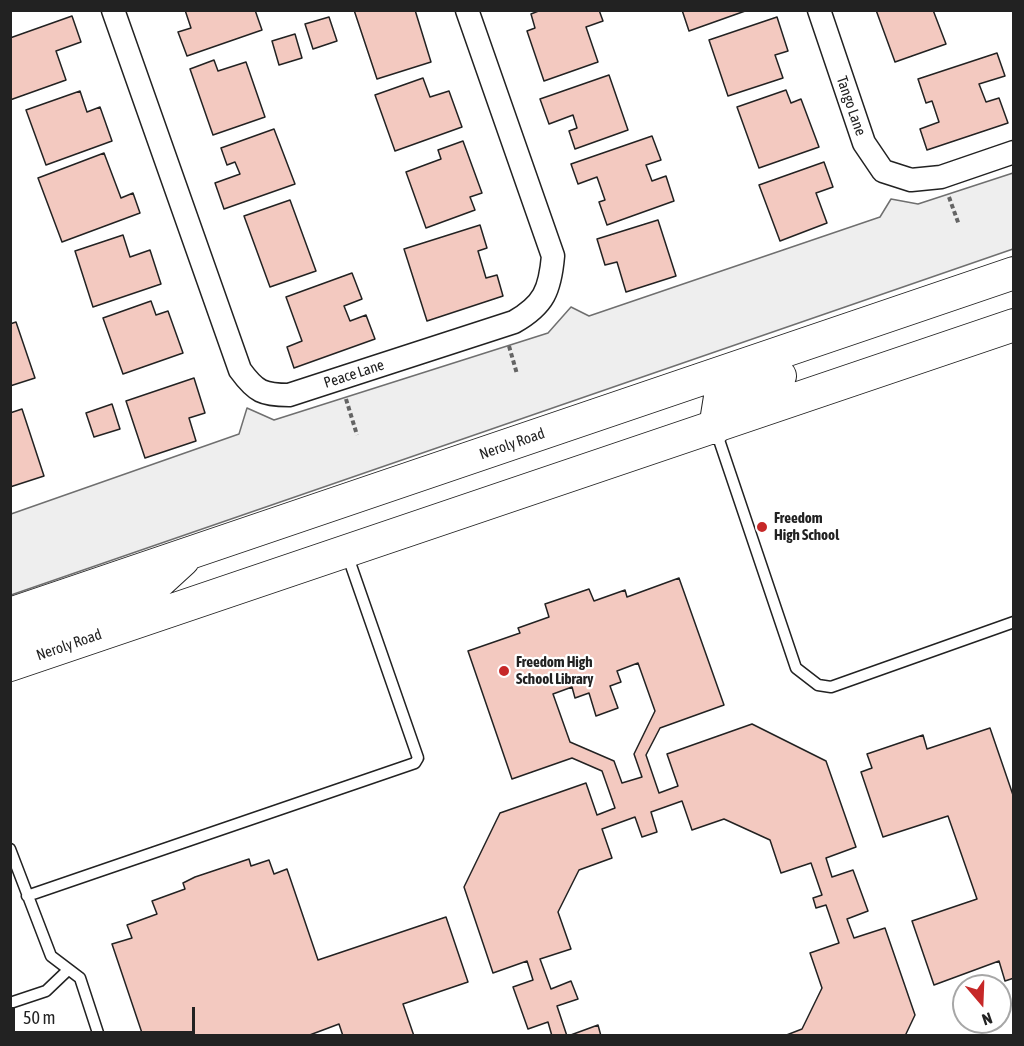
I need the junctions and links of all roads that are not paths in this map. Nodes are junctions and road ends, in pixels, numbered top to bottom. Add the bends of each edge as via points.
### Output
1 (113, 10) edge
2 (467, 10) edge
3 (819, 10) edge
4 (1014, 152) edge
5 (1014, 273) edge
6 (910, 309) junction
7 (1014, 325) edge
8 (715, 428) junction
9 (284, 521) junction
10 (346, 551) junction
11 (193, 552) junction
12 (10, 614) edge
13 (1014, 622) edge
14 (10, 640) edge
15 (10, 665) edge
16 (10, 849) edge
17 (27, 896) junction
18 (69, 970) junction
19 (10, 1003) edge
20 (99, 1035) edge

1 - 2 street, Peace Lane via 240,370 250,384 268,395 289,395 514,322 539,304 551,278 553,256
3 - 4 street, Tango Lane via 864,143 883,171 910,180 941,177
5 - 6 street, Neroly Road
6 - 8 street via 884,339 720,397
6 - 9 street, Neroly Road
7 - 8 street, Neroly Road
8 - 10 street, Neroly Road
8 - 13 lane via 796,668 818,685 831,687
9 - 10 street via 325,535
9 - 11 street, Neroly Road
10 - 15 street, Neroly Road
10 - 17 lane via 418,758 415,763
11 - 12 street, Neroly Road
11 - 14 street via 147,593
16 - 17 lane
17 - 18 lane via 51,956
18 - 19 lane via 46,991
18 - 20 lane via 80,978

